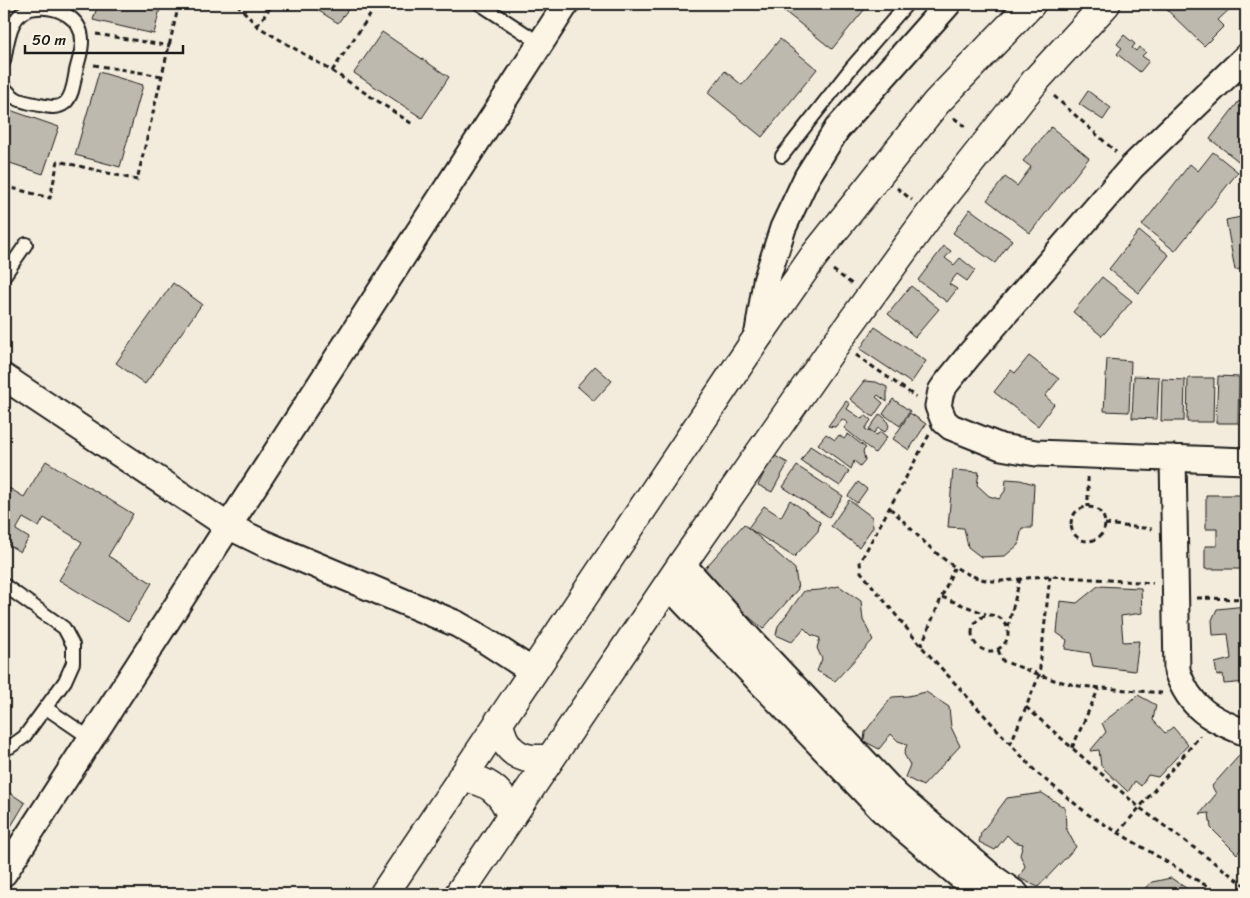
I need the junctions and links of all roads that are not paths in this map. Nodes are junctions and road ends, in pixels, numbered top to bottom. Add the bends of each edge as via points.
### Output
1 (480, 4) edge
2 (566, 4) edge
3 (907, 4) edge
4 (948, 4) edge
5 (1031, 4) edge
6 (1106, 4) edge
7 (7, 33) edge
8 (540, 43) junction
9 (1246, 57) edge
10 (4, 61) edge
11 (4, 87) edge
12 (782, 156) dead end
13 (26, 244) dead end
14 (4, 276) edge
15 (757, 338) junction
16 (4, 377) edge
17 (1173, 458) junction
18 (1246, 461) edge
19 (228, 526) junction
20 (675, 575) junction
21 (4, 585) edge
22 (714, 617) junction
23 (532, 672) junction
24 (46, 708) junction
25 (499, 721) junction
26 (1246, 733) edge
27 (90, 738) junction
28 (4, 747) edge
29 (550, 758) junction
30 (461, 778) junction
31 (511, 816) junction
32 (4, 872) edge
33 (384, 894) edge
34 (459, 894) edge
35 (981, 894) edge
36 (1016, 894) edge

1 - 8 lane
2 - 8 street
3 - 12 lane
4 - 15 street via 837,129 807,177 783,228 766,281
5 - 15 street via 936,103 814,256
6 - 20 street via 1036,80 930,214
7 - 10 lane
7 - 11 lane via 20,14 42,7 70,16 81,31 82,41 71,93 66,102 49,107 20,101 10,96
8 - 19 street
9 - 17 street via 1132,167 970,354 945,385 939,398 940,413 951,427 1001,447 1036,453
13 - 14 lane
15 - 23 street
16 - 19 street
17 - 18 street
17 - 26 street via 1177,671 1196,705 1214,720
19 - 23 street via 457,624
19 - 27 street
20 - 22 street
20 - 29 street
21 - 24 lane via 64,628 73,645 73,663 66,681
22 - 35 street via 882,810
22 - 36 street via 896,795
23 - 25 street
24 - 27 lane
24 - 28 lane via 24,737 10,747
25 - 29 street via 502,737 511,750 530,759
25 - 30 street
27 - 32 street
29 - 31 street
30 - 31 street via 478,780 492,787 504,800
30 - 33 street
31 - 34 street

